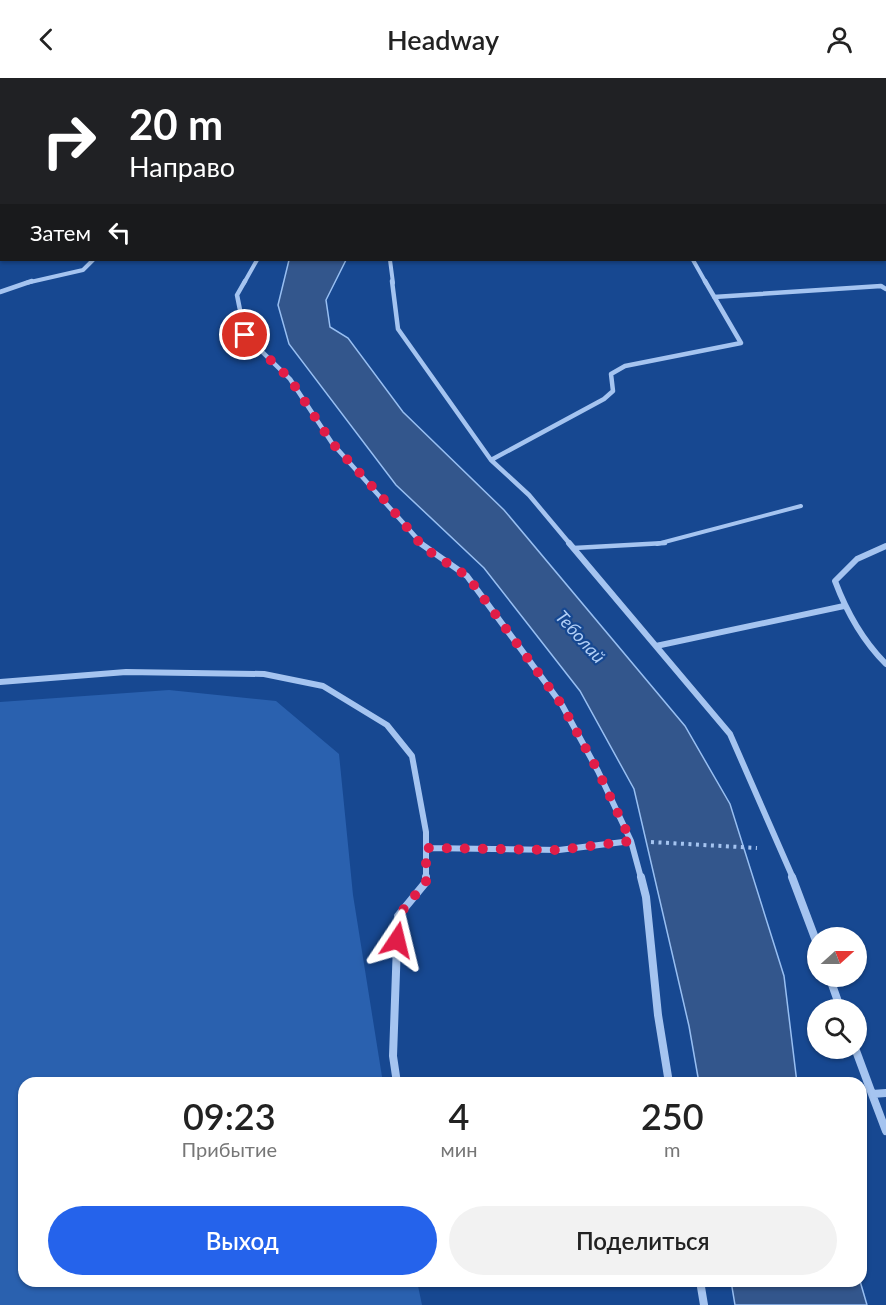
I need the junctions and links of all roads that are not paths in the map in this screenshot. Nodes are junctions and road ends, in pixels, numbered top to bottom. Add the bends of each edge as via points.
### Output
1 (92, 261) edge
2 (256, 261) edge
3 (390, 261) edge
4 (694, 261) edge
5 (886, 289) edge
6 (0, 292) edge
7 (714, 297) junction
8 (491, 460) junction
9 (801, 506) dead end
10 (886, 546) edge
11 (574, 548) junction
12 (844, 606) junction
13 (656, 646) junction
14 (886, 664) edge
15 (0, 682) edge
16 (631, 841) junction
17 (426, 848) junction
18 (811, 927) edge
19 (859, 1059) edge
20 (396, 1077) edge
21 (668, 1077) edge
22 (866, 1077) edge
23 (867, 1080) edge
24 (886, 1093) edge
25 (872, 1094) junction
26 (886, 1131) edge
27 (701, 1287) edge
28 (704, 1305) edge

1 - 6 street via 83,270
2 - 16 street via 237,295 245,335 290,379 332,443 424,548 467,576 474,585 562,705
3 - 8 street via 398,329
4 - 7 street
5 - 7 street via 881,286
7 - 8 street via 741,343 625,366 611,374 613,390 604,399
8 - 11 street via 529,495
9 - 11 lane via 660,544
10 - 12 street via 844,566 835,581
11 - 13 street
12 - 13 street
12 - 14 street via 867,646
13 - 18 street via 730,734 784,855
15 - 17 street via 126,672 264,674 323,686 387,725 412,756
16 - 17 street via 559,850
16 - 21 street via 646,897
17 - 20 street via 426,882 398,916 393,1056
19 - 22 street
23 - 25 street
24 - 25 street
25 - 26 street
27 - 28 street

